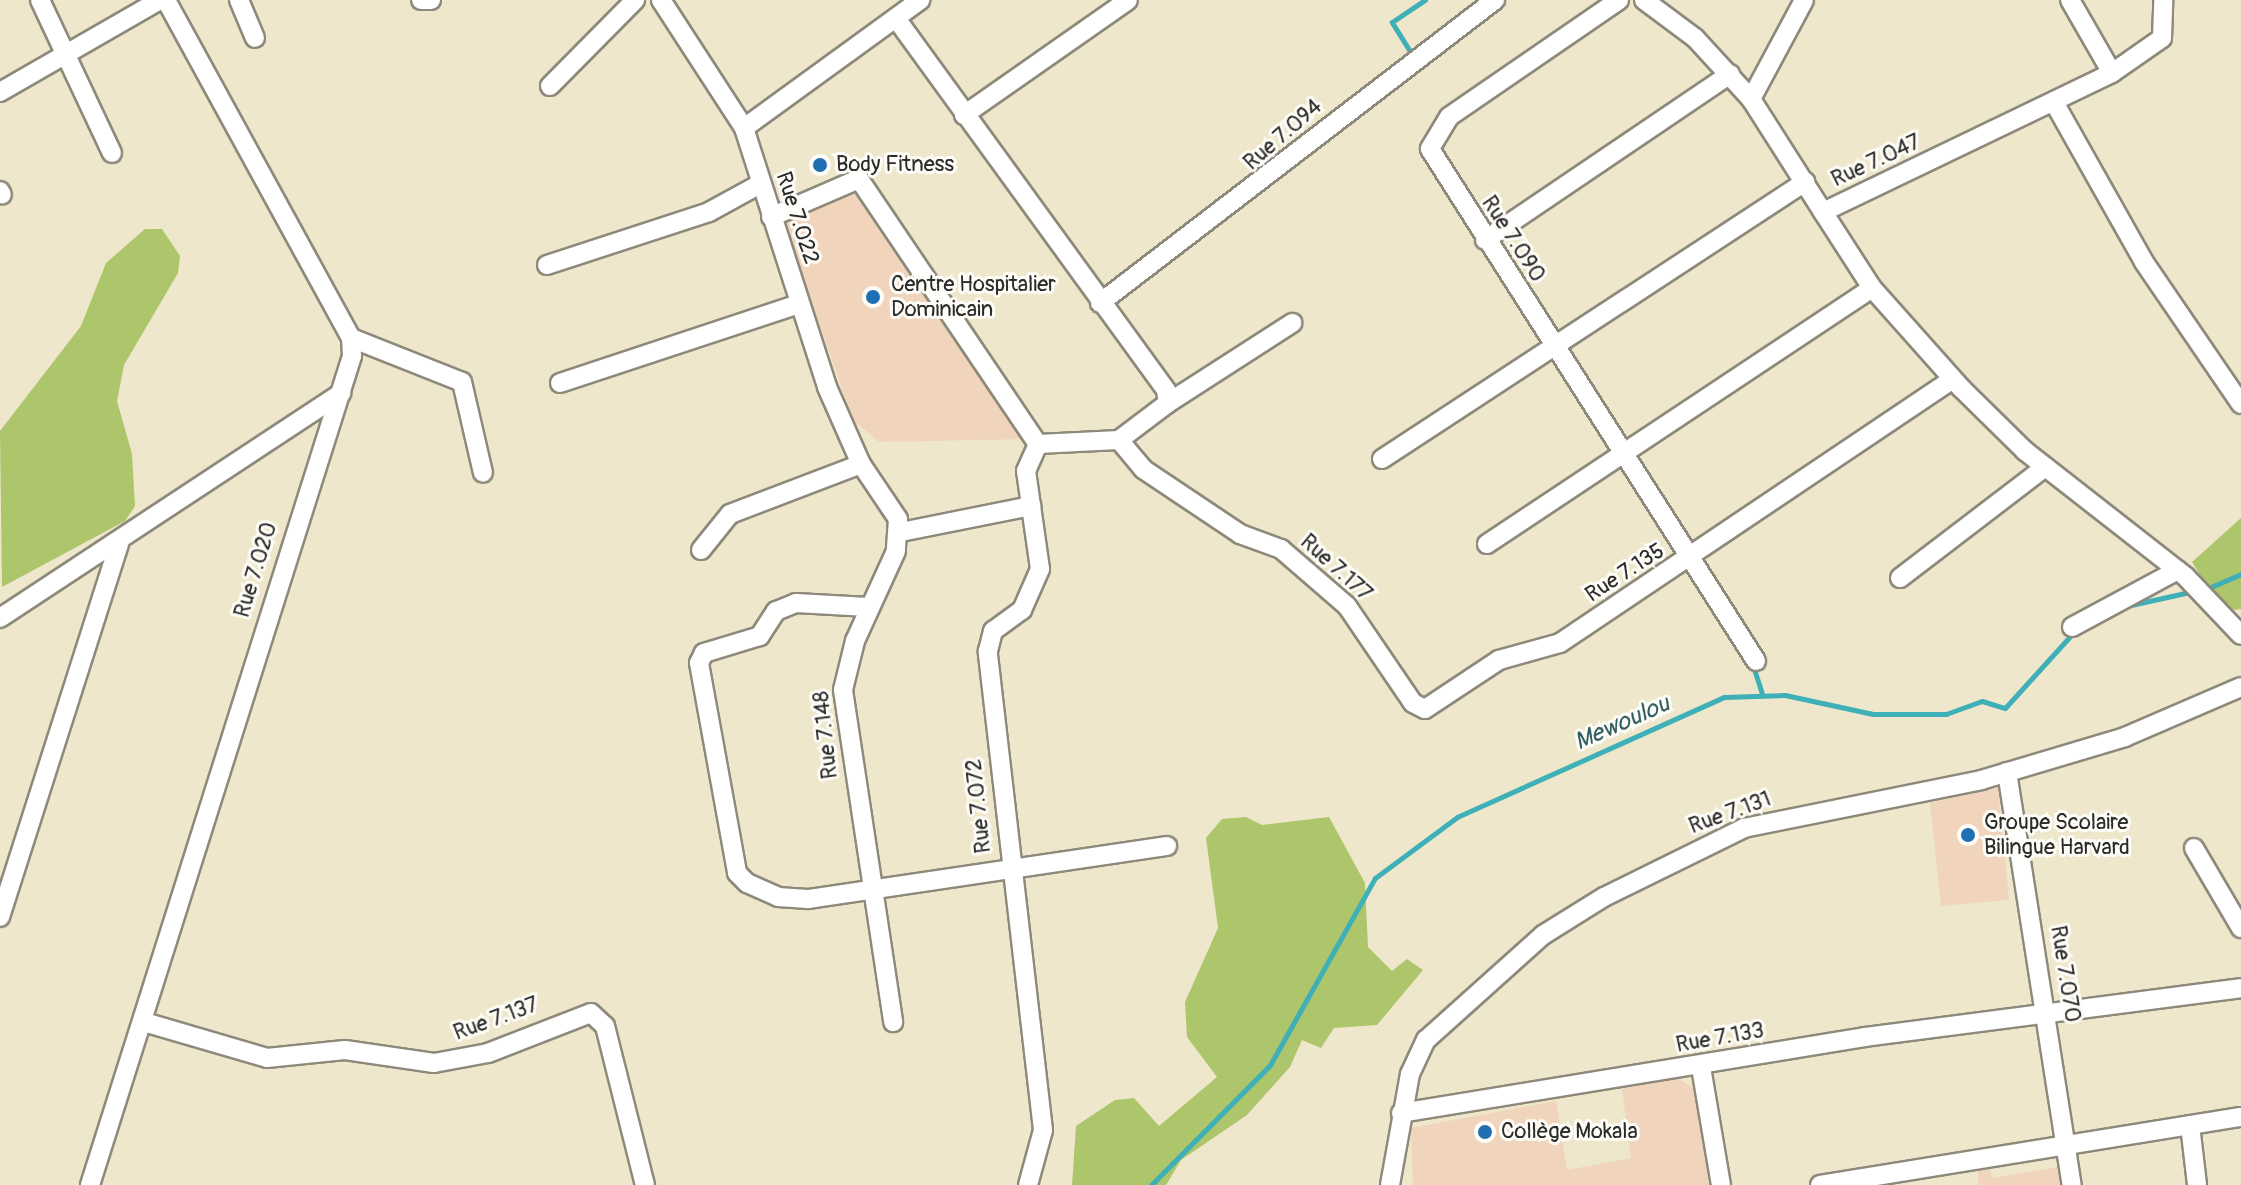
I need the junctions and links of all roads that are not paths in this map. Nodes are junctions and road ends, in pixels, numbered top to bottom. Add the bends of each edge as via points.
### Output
1 (40, 0) edge
2 (160, 0) edge
3 (166, 0) edge
4 (239, 0) edge
5 (421, 0) edge
6 (431, 0) edge
7 (635, 0) edge
8 (661, 0) edge
9 (920, 0) edge
10 (1128, 0) edge
11 (1495, 0) edge
12 (1619, 0) edge
13 (2070, 0) edge
14 (2163, 0) edge
15 (1649, 1) edge
16 (1807, 2) edge
17 (896, 19) junction
18 (255, 38) dead end
19 (64, 54) junction
20 (2112, 73) junction
21 (1730, 74) junction
22 (550, 86) dead end
23 (0, 92) edge
24 (1751, 99) junction
25 (2055, 104) junction
26 (964, 115) junction
27 (744, 128) junction
28 (112, 153) dead end
29 (1805, 182) junction
30 (760, 184) junction
31 (1823, 212) junction
32 (771, 217) junction
33 (1485, 240) junction
34 (547, 265) dead end
35 (1872, 288) junction
36 (1100, 303) junction
37 (799, 304) junction
38 (1292, 323) dead end
39 (351, 338) junction
40 (1554, 346) junction
41 (1953, 379) junction
42 (560, 383) dead end
43 (341, 393) junction
44 (1168, 403) junction
45 (2241, 404) edge
46 (1119, 440) junction
47 (1038, 444) junction
48 (1622, 456) junction
49 (1382, 459) dead end
50 (861, 464) junction
51 (2045, 467) junction
52 (483, 473) dead end
53 (1031, 506) junction
54 (901, 532) junction
55 (119, 543) junction
56 (1487, 544) dead end
57 (701, 550) dead end
58 (1692, 558) junction
59 (2178, 570) junction
60 (1900, 578) dead end
61 (868, 607) junction
62 (0, 618) edge
63 (2072, 627) dead end
64 (2241, 635) edge
65 (1756, 661) dead end
66 (2241, 687) edge
67 (1418, 707) joint
68 (2007, 772) junction
69 (1167, 846) dead end
70 (2194, 848) dead end
71 (1010, 871) junction
72 (870, 887) junction
73 (0, 917) edge
74 (2241, 928) edge
75 (2241, 988) edge
76 (2048, 1012) junction
77 (144, 1022) junction
78 (893, 1022) dead end
79 (1701, 1067) junction
80 (1401, 1113) junction
81 (2241, 1117) edge
82 (2190, 1125) junction
83 (2064, 1145) junction
84 (1894, 1179) edge
85 (90, 1185) edge
86 (645, 1185) edge
87 (1028, 1185) edge
88 (1390, 1185) edge
89 (1721, 1185) edge
90 (1820, 1185) edge
91 (2072, 1185) edge
92 (2197, 1185) edge

1 - 19 street
2 - 19 street
3 - 39 street
4 - 18 street
5 - 6 street
7 - 22 street
8 - 27 street, Rue 7.022
9 - 17 street
10 - 26 street
11 - 36 street, Rue 7.094
12 - 33 street, Rue 7.090 via 1439,127 1430,149
13 - 20 street
14 - 20 street, Rue 7.047 via 2162,38
15 - 21 street, Rue 7.047
16 - 24 street
17 - 26 street
17 - 27 street
19 - 23 street
19 - 28 street
20 - 25 street, Rue 7.047
21 - 24 street, Rue 7.047
21 - 33 street
24 - 29 street, Rue 7.047
25 - 31 street, Rue 7.047
25 - 45 street via 2144,262
26 - 36 street
27 - 30 street, Rue 7.022
29 - 31 street, Rue 7.047
29 - 40 street
30 - 32 street, Rue 7.022
30 - 34 street via 709,212
31 - 35 street
32 - 37 street, Rue 7.022
32 - 47 street via 859,179
33 - 40 street, Rue 7.090
35 - 41 street
35 - 48 street
36 - 44 street via 1166,390
37 - 42 street
37 - 50 street, Rue 7.022
38 - 44 street
39 - 43 street, Rue 7.020
39 - 52 street via 462,382
40 - 48 street, Rue 7.090
40 - 49 street
41 - 51 street
41 - 58 street, Rue 7.135
43 - 55 street
43 - 77 street, Rue 7.020
44 - 46 street
46 - 47 street
46 - 67 street, Rue 7.177 via 1143,469 1240,534 1281,549 1347,606
47 - 53 street, Rue 7.072 via 1026,471
48 - 56 street
48 - 58 street, Rue 7.090
50 - 54 street via 892,506
50 - 57 street via 730,514
51 - 59 street
51 - 60 street
53 - 54 street
53 - 71 street, Rue 7.072 via 1040,545 1035,589 1022,610 993,631 988,651
54 - 61 street, Rue 7.148
55 - 62 street
55 - 73 street
58 - 65 street, Rue 7.090
58 - 67 street, Rue 7.135 via 1560,643 1516,652 1432,706
59 - 63 street
59 - 64 street
61 - 72 street, Rue 7.148 via 843,690
61 - 72 street via 796,603 776,611 760,636 704,653 699,663 737,873 791,900
66 - 68 street, Rue 7.131 via 2211,705
68 - 76 street, Rue 7.070
68 - 80 street, Rue 7.131 via 1744,828 1604,897 1543,935 1446,1017 1410,1074
69 - 71 street
70 - 74 street
71 - 72 street
71 - 87 street, Rue 7.072 via 1043,1130
72 - 78 street, Rue 7.148
75 - 76 street, Rue 7.133
76 - 79 street, Rue 7.133
76 - 83 street, Rue 7.070
77 - 85 street, Rue 7.020
77 - 86 street, Rue 7.137 via 267,1058 345,1050 434,1063 488,1053 591,1013 605,1026
79 - 80 street, Rue 7.133
79 - 89 street
80 - 88 street, Rue 7.131
81 - 82 street
82 - 83 street
82 - 92 street
83 - 84 street
83 - 91 street, Rue 7.070
84 - 90 street

